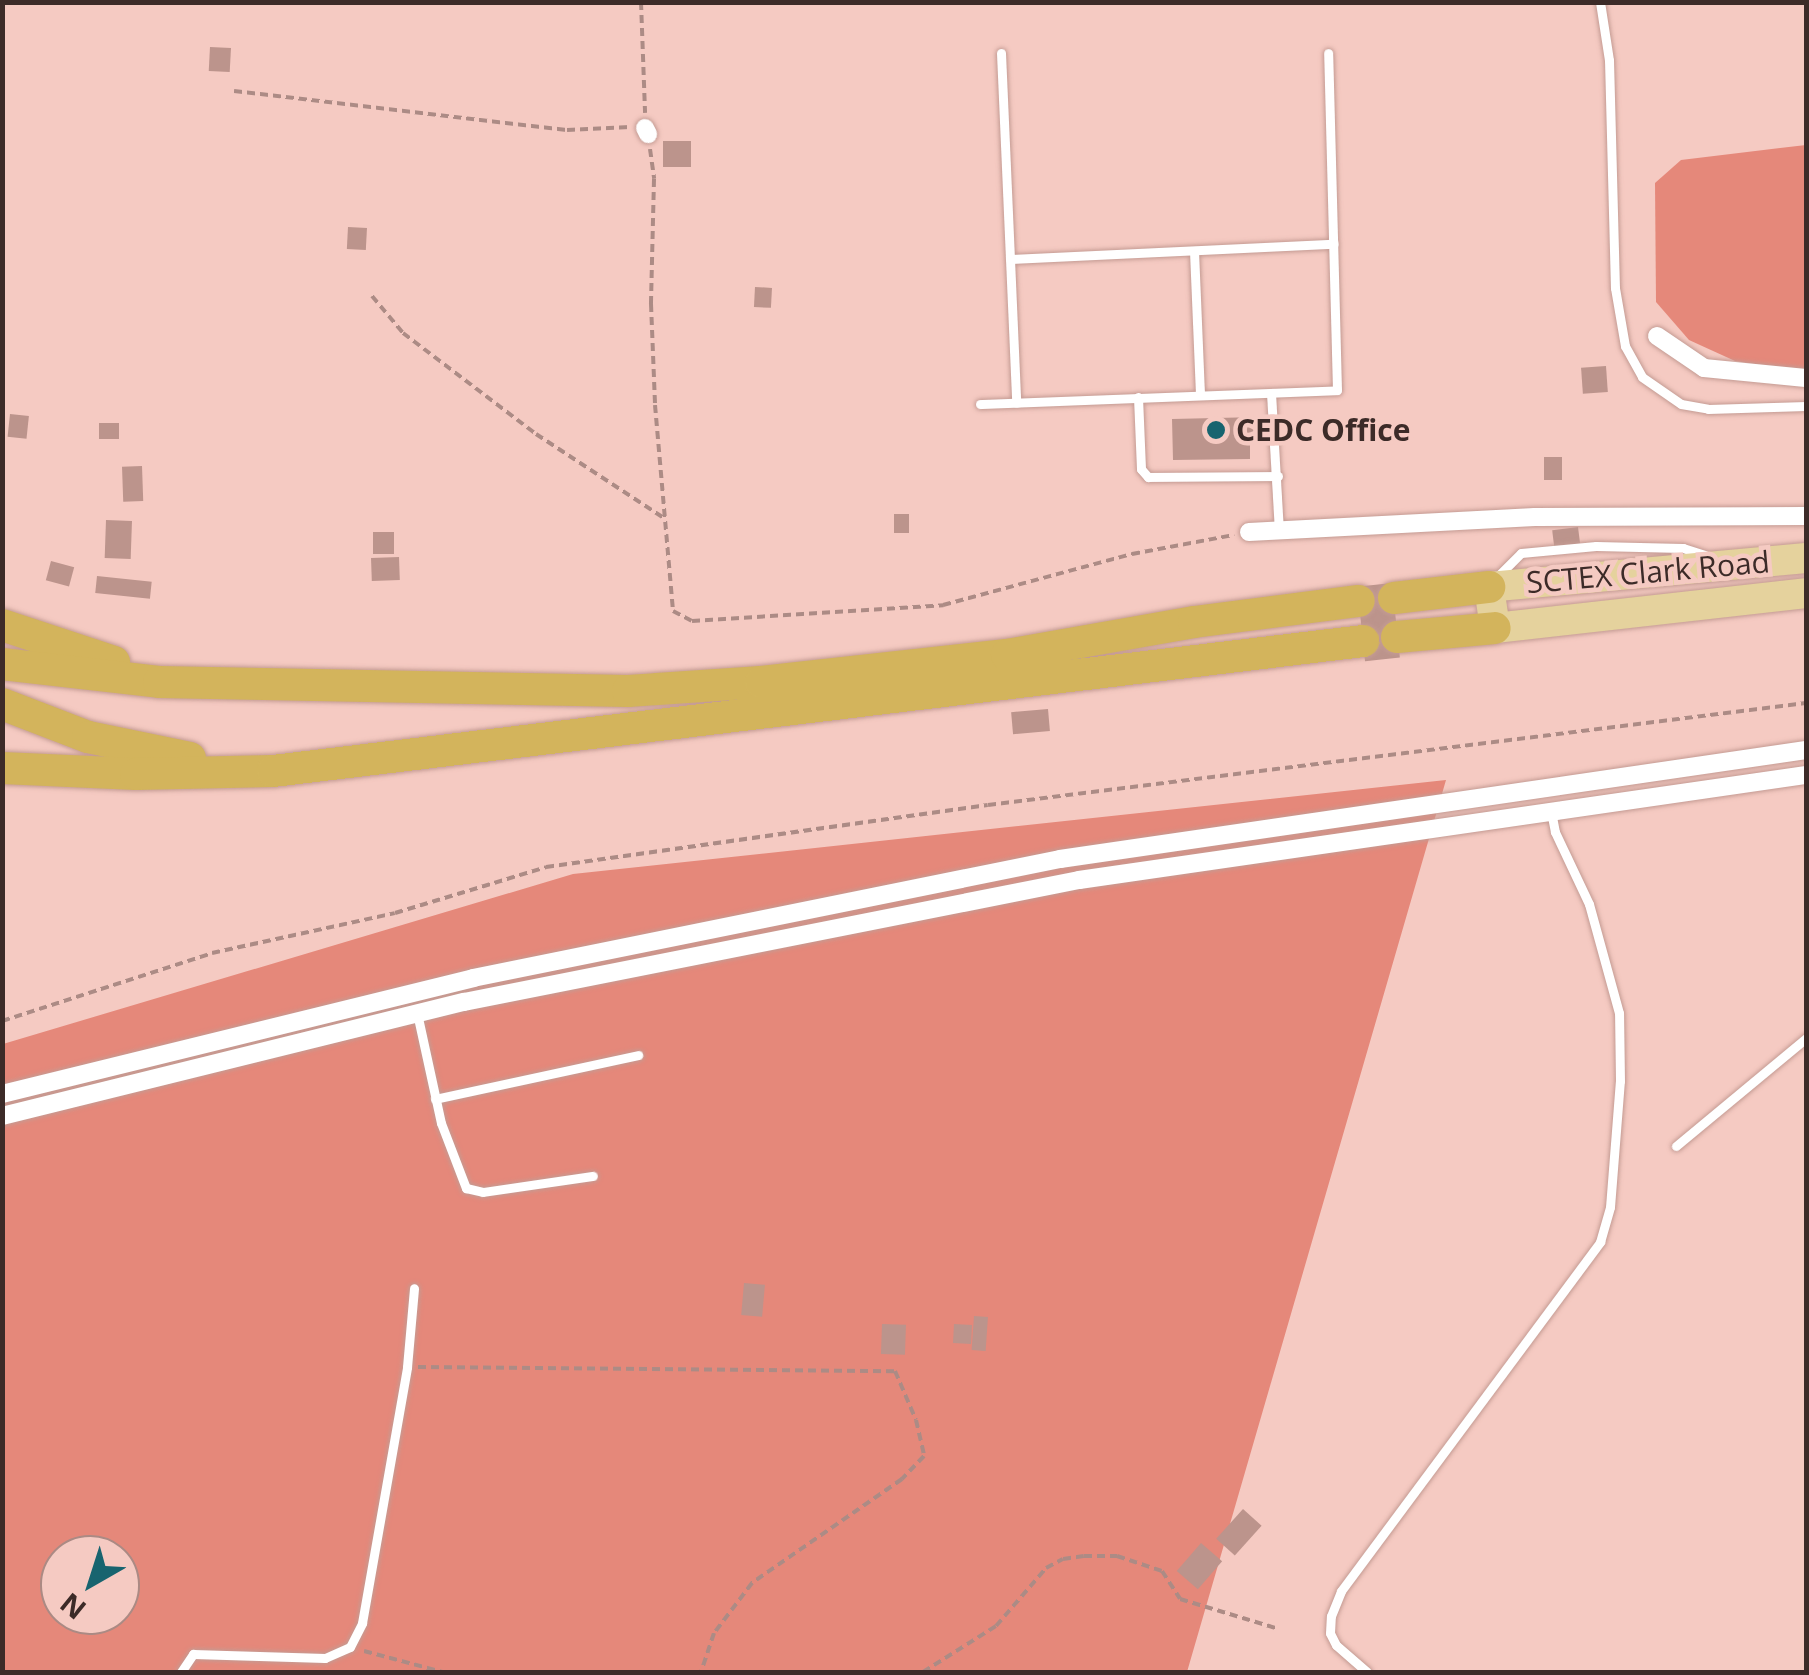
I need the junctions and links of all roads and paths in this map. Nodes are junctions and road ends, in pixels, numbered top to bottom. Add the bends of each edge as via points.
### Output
1 (641, 2) edge
2 (1600, 2) edge
3 (1002, 53) dead end
4 (1328, 53) dead end
5 (234, 91) dead end
6 (646, 131) junction
7 (1334, 244) junction
8 (1194, 251) junction
9 (1010, 258) junction
10 (372, 296) dead end
11 (1657, 336) dead end
12 (1806, 378) edge
13 (1271, 393) junction
14 (1200, 395) junction
15 (1138, 397) junction
16 (1016, 402) junction
17 (980, 404) dead end
18 (1806, 406) edge
19 (1278, 476) junction
20 (1806, 516) edge
21 (664, 518) junction
22 (1279, 530) junction
23 (1249, 532) joint
24 (1806, 558) edge
25 (1489, 586) junction
26 (1806, 593) edge
27 (1394, 598) dead end
28 (1358, 602) dead end
29 (2, 626) edge
30 (1495, 628) junction
31 (1398, 638) dead end
32 (1362, 641) dead end
33 (2, 664) edge
34 (207, 680) junction
35 (1806, 703) edge
36 (2, 704) edge
37 (1806, 750) edge
38 (316, 763) junction
39 (2, 768) edge
40 (1806, 775) edge
41 (1550, 811) junction
42 (906, 890) junction
43 (911, 914) junction
44 (417, 1013) junction
45 (2, 1021) edge
46 (1806, 1038) edge
47 (638, 1055) dead end
48 (2, 1094) edge
49 (435, 1099) junction
50 (2, 1116) edge
51 (1676, 1146) dead end
52 (593, 1176) dead end
53 (414, 1288) dead end
54 (407, 1366) junction
55 (1279, 1629) dead end
56 (350, 1647) junction
57 (181, 1672) edge
58 (443, 1672) edge
59 (701, 1672) edge
60 (924, 1672) edge
61 (1367, 1672) edge

1 - 6 path
2 - 18 lane via 1610,60 1617,313 1632,361 1654,388 1694,407
3 - 9 lane
4 - 7 lane
5 - 6 path via 568,130
6 - 21 path via 654,179 651,304
7 - 8 lane
7 - 13 lane via 1339,386
8 - 9 lane
8 - 14 lane
9 - 16 lane
10 - 21 path via 403,334 536,434
11 - 12 street via 1704,368
13 - 14 lane
13 - 19 lane
14 - 15 lane
15 - 16 lane
15 - 19 lane via 1141,469 1148,477
16 - 17 lane
19 - 22 lane
20 - 22 street via 1535,517
21 - 23 path via 673,610 692,621 943,606 1132,554
22 - 23 street
24 - 25 main road, SCTEX Clark Road
25 - 27 highway
25 - 30 main road
26 - 30 main road, SCTEX Clark Road
28 - 34 highway via 1194,622 1007,656 691,688 516,692
29 - 34 highway via 72,651
30 - 31 highway
32 - 38 highway
33 - 34 highway via 159,682
35 - 45 path via 546,867 395,913 231,948
36 - 38 highway via 88,737 158,753
37 - 42 street via 1116,849
38 - 39 highway via 212,774
40 - 41 street
41 - 43 street via 1130,872
41 - 61 lane via 1589,904 1618,1013 1610,1207 1600,1242 1342,1591 1330,1633
42 - 43 lane
42 - 48 street via 400,994
43 - 44 street
44 - 49 lane
44 - 50 street
46 - 51 lane
47 - 49 lane
49 - 52 lane via 466,1188 483,1192
53 - 54 lane
54 - 56 lane via 362,1623
54 - 59 path via 895,1371 924,1456 902,1479 752,1583 714,1633
55 - 60 path via 1180,1599 1162,1571 1116,1556 1084,1556 1046,1568 996,1626
56 - 57 lane via 325,1658 194,1654
56 - 58 path

